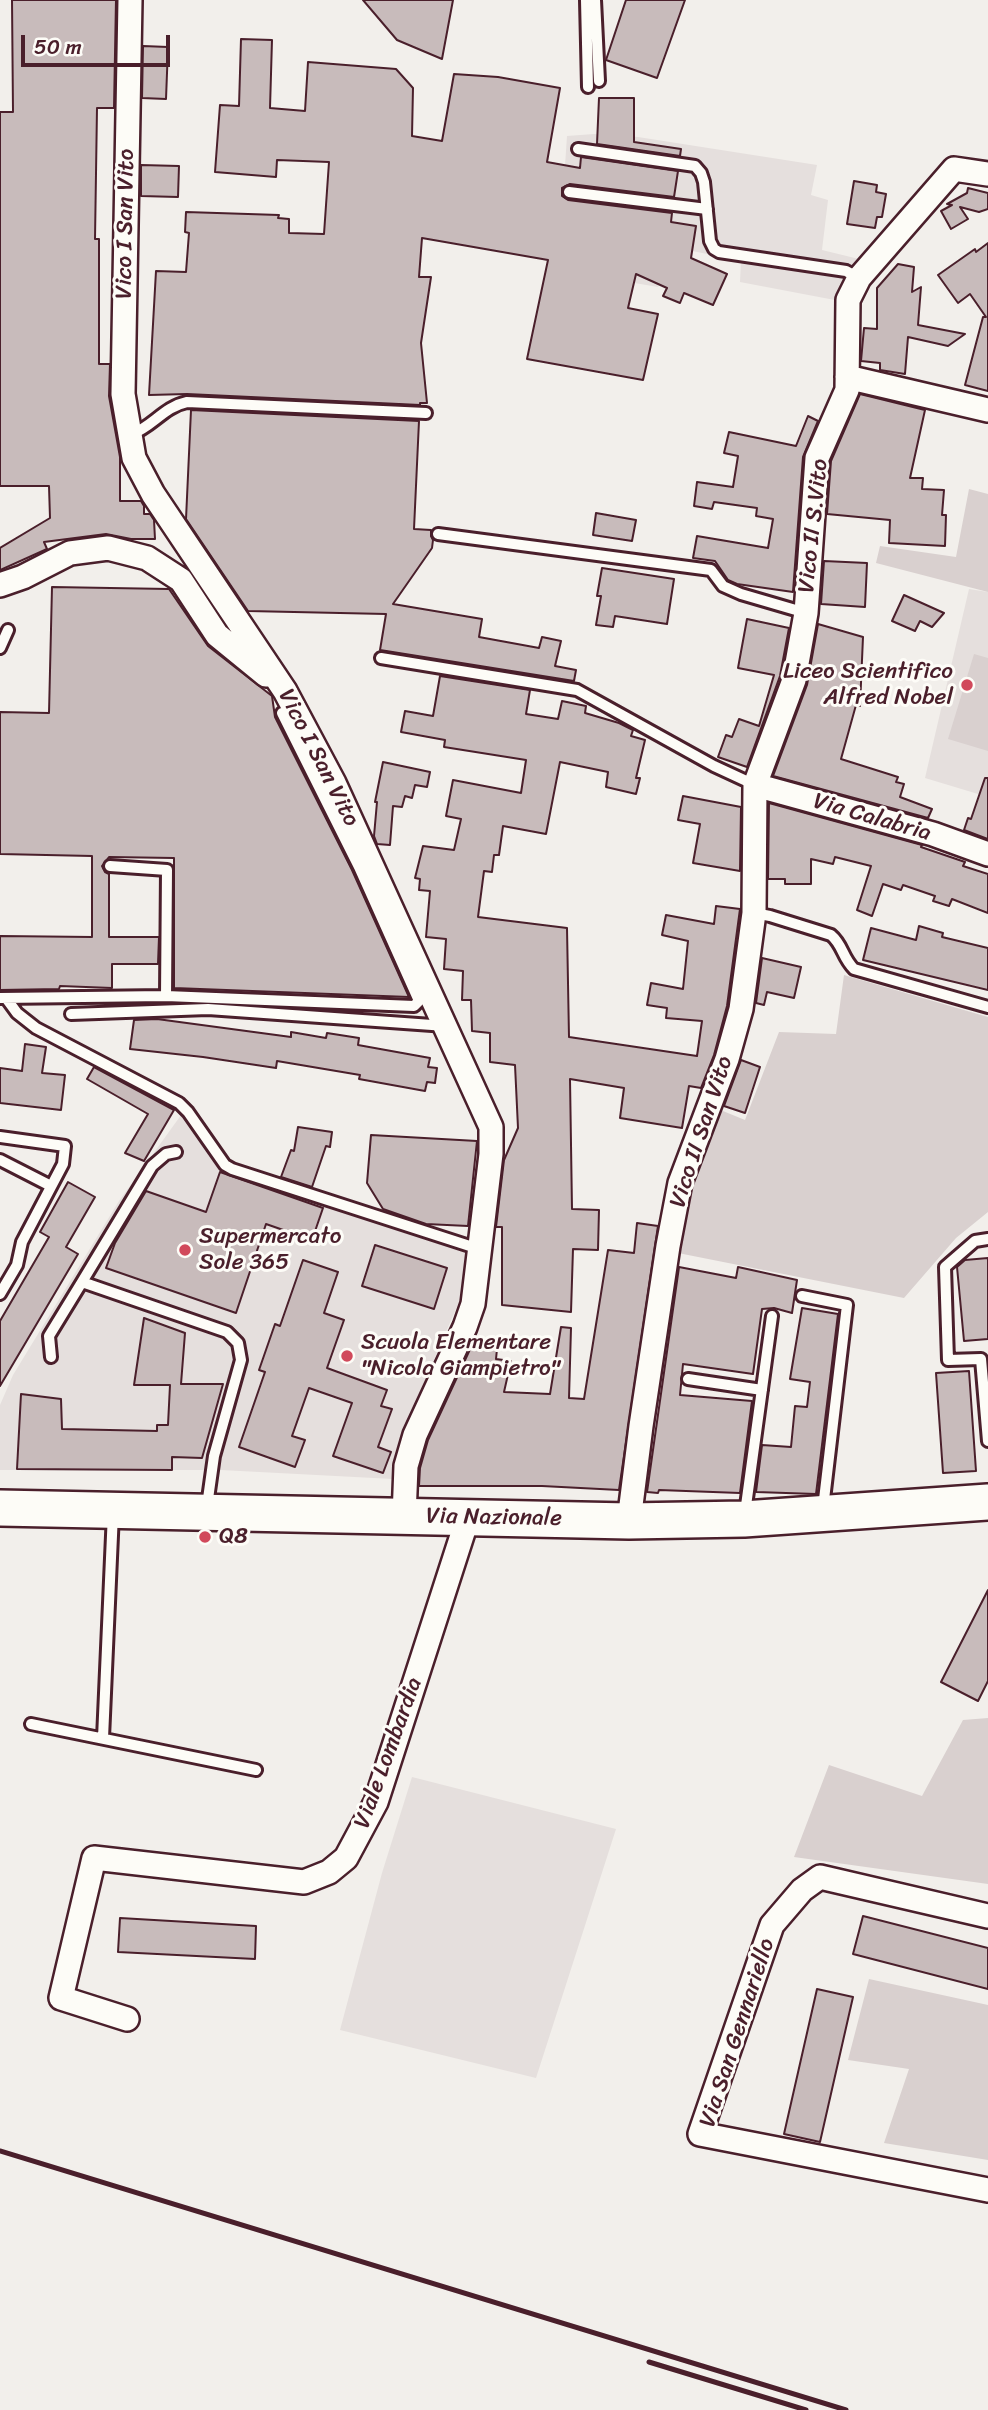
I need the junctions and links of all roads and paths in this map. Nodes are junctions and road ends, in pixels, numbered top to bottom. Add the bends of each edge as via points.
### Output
1 (130, 0) edge
2 (586, 0) edge
3 (595, 0) edge
4 (600, 81) dead end
5 (587, 87) dead end
6 (578, 149) dead end
7 (988, 174) edge
8 (569, 192) dead end
9 (707, 209) junction
10 (859, 278) junction
11 (847, 377) junction
12 (988, 410) edge
13 (426, 413) dead end
14 (130, 435) junction
15 (438, 534) dead end
16 (0, 585) edge
17 (806, 612) junction
18 (8, 630) dead end
19 (0, 648) edge
20 (381, 658) dead end
21 (284, 702) junction
22 (755, 785) junction
23 (988, 854) edge
24 (110, 866) dead end
25 (754, 913) junction
26 (166, 996) junction
27 (3, 998) edge
28 (988, 1007) edge
29 (71, 1014) dead end
30 (446, 1026) junction
31 (0, 1137) edge
32 (176, 1152) dead end
33 (0, 1160) edge
34 (51, 1186) junction
35 (988, 1240) edge
36 (479, 1249) junction
37 (82, 1282) junction
38 (0, 1294) edge
39 (802, 1296) dead end
40 (772, 1315) dead end
41 (51, 1357) dead end
42 (985, 1359) edge
43 (688, 1378) dead end
44 (762, 1390) junction
45 (988, 1441) edge
46 (988, 1502) edge
47 (0, 1508) edge
48 (113, 1510) junction
49 (206, 1512) junction
50 (822, 1514) junction
51 (404, 1517) junction
52 (468, 1517) junction
53 (744, 1519) junction
54 (629, 1521) junction
55 (31, 1724) dead end
56 (103, 1738) junction
57 (256, 1770) dead end
58 (988, 1916) edge
59 (127, 2019) dead end
60 (988, 2190) edge

1 - 14 street, Vico I San Vito via 123,394
2 - 5 lane
3 - 4 lane
6 - 9 lane via 695,166 704,182
7 - 10 street, Vico II S.Vito via 954,169
8 - 9 lane
9 - 10 lane via 710,241 719,252 846,271
10 - 11 street, Vico II S.Vito via 848,300
11 - 12 street
11 - 17 street, Vico II S.Vito via 847,390 817,458
13 - 14 lane via 187,402 172,405 144,430
14 - 21 street, Vico I San Vito via 134,458 153,494
15 - 17 lane via 711,570 723,586 741,594
16 - 21 street via 70,553 108,548 147,558 181,580 217,635
17 - 22 street, Vico II S.Vito via 793,680
18 - 19 lane
20 - 22 lane via 577,690
21 - 26 lane via 419,1001 414,1006
21 - 30 street, Vico I San Vito via 334,783
22 - 23 street, Via Calabria via 933,834
22 - 25 street, Vico II San Vito
24 - 26 lane via 167,870
25 - 28 lane via 831,935 854,969
25 - 54 street, Vico II San Vito via 741,1009 680,1182
26 - 27 lane
27 - 36 lane via 36,1028 179,1103 232,1169
29 - 30 lane via 208,1009
30 - 36 street, Vico I San Vito via 491,1127
31 - 34 lane via 65,1146 63,1164
32 - 37 lane via 152,1166
33 - 34 lane
34 - 38 lane
35 - 42 lane via 975,1241 945,1267 948,1360
36 - 51 street, Vico I San Vito via 473,1304 406,1466
37 - 41 lane via 49,1336
37 - 49 lane via 227,1332 238,1343 241,1360 214,1456
39 - 50 lane via 847,1305
40 - 44 lane
42 - 45 lane
43 - 44 lane
44 - 53 lane
46 - 50 main road, Via Nazionale
47 - 48 main road, Via Nazionale
48 - 49 main road, Via Nazionale
48 - 56 lane
49 - 51 main road, Via Nazionale
50 - 53 main road, Via Nazionale
51 - 52 main road, Via Nazionale
52 - 54 main road, Via Nazionale
52 - 59 street, Viale Lombardia via 376,1802 346,1858 329,1872 304,1882 94,1858 61,1998
53 - 54 main road, Via Nazionale
55 - 56 lane
56 - 57 lane
58 - 60 street, Via San Gennariello via 820,1877 802,1890 772,1926 700,2134

